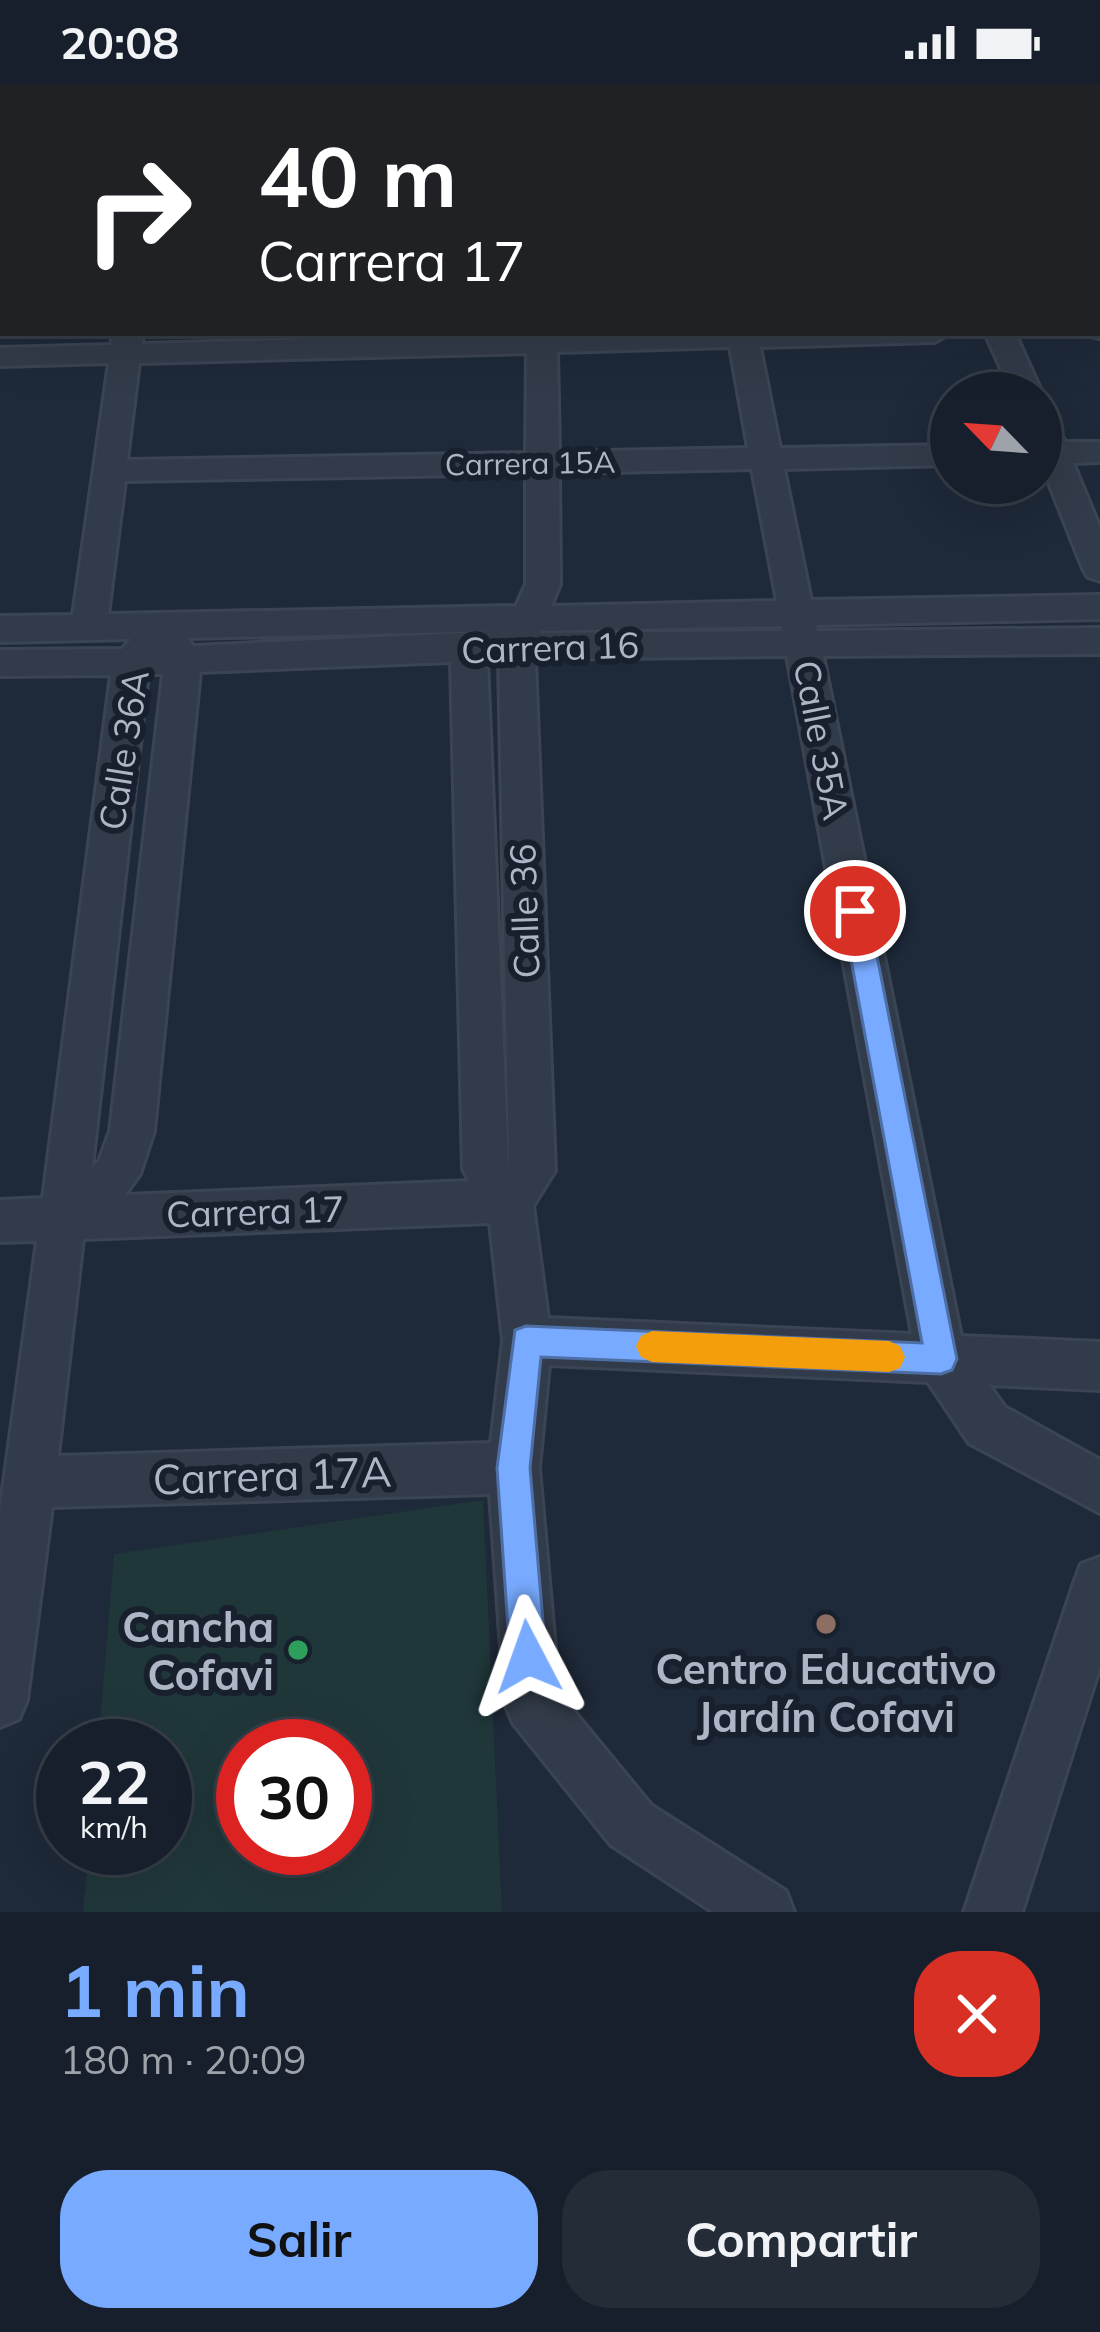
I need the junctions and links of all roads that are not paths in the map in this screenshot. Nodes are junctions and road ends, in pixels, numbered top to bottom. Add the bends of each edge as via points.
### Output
1 (676, 336) edge
2 (743, 336) edge
3 (1001, 336) edge
4 (542, 338) edge
5 (127, 344) edge
6 (0, 358) edge
7 (1018, 372) edge
8 (1062, 446) edge
9 (1100, 452) edge
10 (930, 455) edge
11 (767, 459) junction
12 (542, 463) junction
13 (110, 471) junction
14 (1062, 480) edge
15 (1100, 569) edge
16 (1100, 607) edge
17 (89, 627) junction
18 (801, 627) junction
19 (0, 629) edge
20 (524, 631) junction
21 (1100, 641) edge
22 (172, 644) junction
23 (469, 649) junction
24 (131, 662) junction
25 (0, 663) edge
26 (509, 1201) junction
27 (61, 1219) junction
28 (0, 1221) edge
29 (526, 1341) junction
30 (941, 1359) junction
31 (1100, 1366) edge
32 (514, 1468) junction
33 (31, 1482) junction
34 (1100, 1488) edge
35 (1100, 1583) edge
36 (0, 1700) edge
37 (765, 1912) edge
38 (993, 1912) edge

1 - 4 street
2 - 11 street, Calle 35A
3 - 7 street
4 - 5 street
4 - 12 street, Calle 36
5 - 6 street
5 - 13 street
8 - 9 street
10 - 11 street, Carrera 15A
11 - 12 street, Carrera 15A
11 - 18 street, Calle 35A
12 - 13 street, Carrera 15A
12 - 20 street, Calle 36 via 543,584
13 - 17 street
14 - 15 street
16 - 18 street, Carrera 16
17 - 19 street, Carrera 16
17 - 22 street, Carrera 16
18 - 20 street, Carrera 16
18 - 21 street, Carrera 16
18 - 30 street, Calle 35A
20 - 22 street, Carrera 16
20 - 23 street, Carrera 16
20 - 26 street, Calle 36 via 532,1171
22 - 23 street, Carrera 16
22 - 24 street, Calle 36A
22 - 27 street, Calle 36A via 132,1131 117,1174
23 - 26 street, Calle 36 via 486,1169
24 - 25 street
24 - 27 street, Calle 36A
26 - 27 street, Carrera 17
26 - 29 street, Calle 36
27 - 28 street, Carrera 17
27 - 33 street, Calle 36A
29 - 30 street
29 - 32 street, Calle 36
30 - 31 street
30 - 34 street via 987,1425
32 - 33 street, Carrera 17A
32 - 37 street, Calle 36 via 532,1704 632,1825
33 - 36 street, Calle 36A
35 - 38 street

